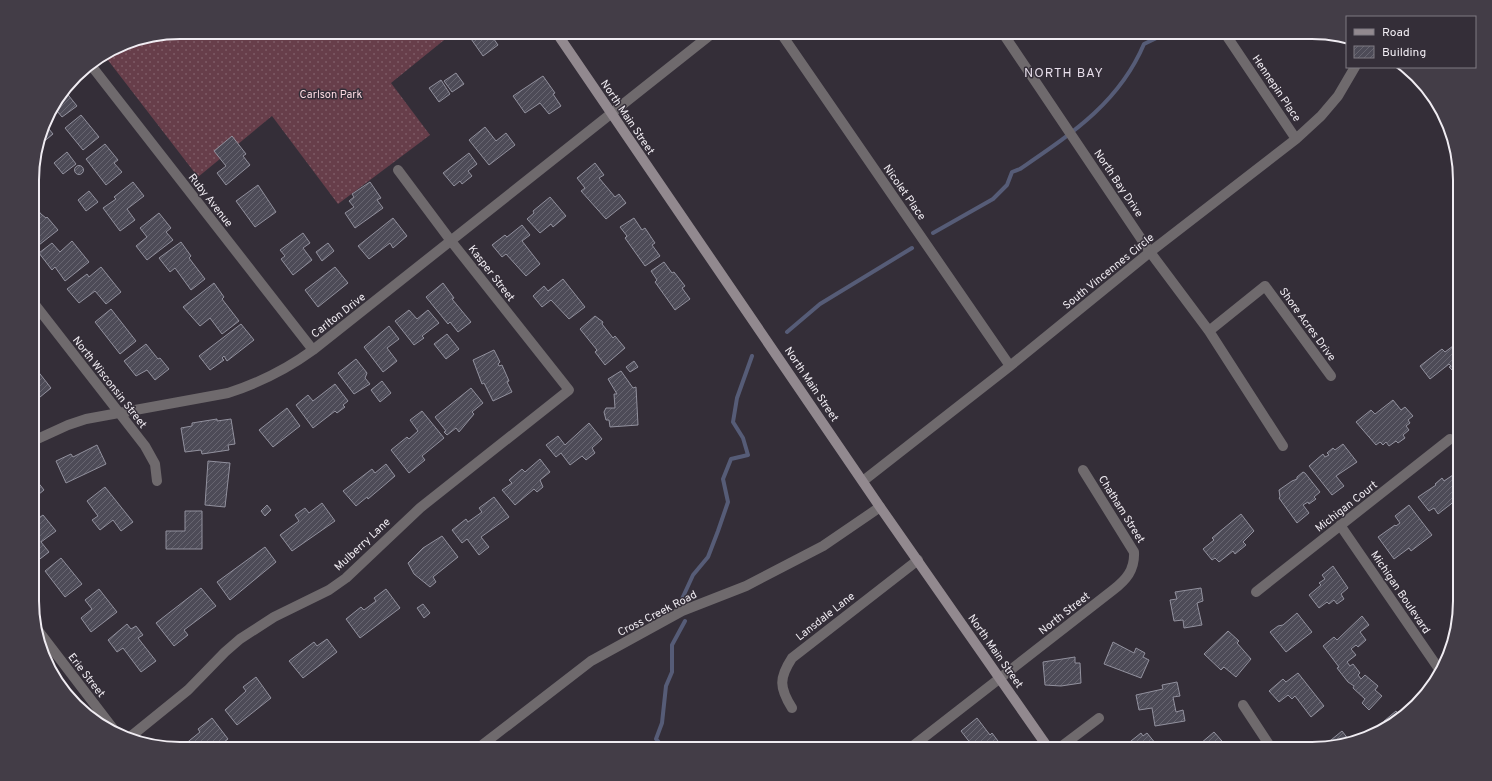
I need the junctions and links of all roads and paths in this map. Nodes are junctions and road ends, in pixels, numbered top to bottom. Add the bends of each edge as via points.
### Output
1 (561, 39) edge
2 (705, 39) edge
3 (785, 39) edge
4 (1007, 39) edge
5 (1229, 39) edge
6 (93, 68) edge
7 (1354, 68) edge
8 (611, 114) junction
9 (1296, 139) junction
10 (398, 170) dead end
11 (451, 241) junction
12 (1150, 252) junction
13 (39, 310) edge
14 (1209, 331) junction
15 (313, 350) junction
16 (1010, 366) junction
17 (1331, 376) dead end
18 (569, 390) joint
19 (119, 412) junction
20 (39, 438) edge
21 (1450, 439) dead end
22 (1284, 446) dead end
23 (1084, 470) dead end
24 (157, 481) dead end
25 (863, 481) junction
26 (880, 507) junction
27 (1340, 525) junction
28 (918, 560) junction
29 (1135, 561) joint
30 (1256, 592) dead end
31 (44, 638) edge
32 (1437, 667) edge
33 (1000, 678) junction
34 (1243, 705) dead end
35 (792, 708) dead end
36 (1098, 718) dead end
37 (109, 723) edge
38 (134, 735) edge
39 (486, 742) edge
40 (918, 742) edge
41 (1044, 742) edge
42 (1067, 742) edge
43 (1267, 742) edge

1 - 8 main road, North Main Street
2 - 8 street, Carlton Drive
3 - 16 street, Nicolet Place
4 - 12 street, North Bay Drive
5 - 9 street, Hennepin Place
6 - 15 street, Ruby Avenue
7 - 9 street, South Vincennes Circle via 1338,96
8 - 11 street, Carlton Drive
8 - 25 main road, North Main Street
9 - 12 street, South Vincennes Circle
10 - 11 street, Kasper Street
11 - 15 street, Carlton Drive
11 - 18 street, Kasper Street
12 - 14 street, North Bay Drive
12 - 16 street, South Vincennes Circle
13 - 19 street, North Wisconsin Street
14 - 17 street, Shore Acres Drive via 1265,286
14 - 22 street, North Bay Drive
15 - 19 street, Carlton Drive via 284,370 247,387 208,397
16 - 25 street, South Vincennes Circle
18 - 38 street, Mulberry Lane via 420,508 346,578 329,590 274,617 240,639 188,690
19 - 20 street, Carlton Drive via 68,424
19 - 24 street, North Wisconsin Street via 145,446 155,464
21 - 27 street, Michigan Court
23 - 29 street, Chatham Street via 1132,548
25 - 26 main road, North Main Street
26 - 28 main road, North Main Street
26 - 39 street, Cross Creek Road via 823,546 746,586 682,611 591,661
27 - 30 street, Michigan Court
27 - 32 street, Michigan Boulevard
28 - 33 main road, North Main Street
28 - 35 street, Lansdale Lane via 792,658 784,670 781,682 784,695
29 - 33 street, North Street via 1130,574 1123,582
31 - 37 street, Erie Street
33 - 40 street, North Street
33 - 41 main road, North Main Street
34 - 43 street
36 - 42 street

